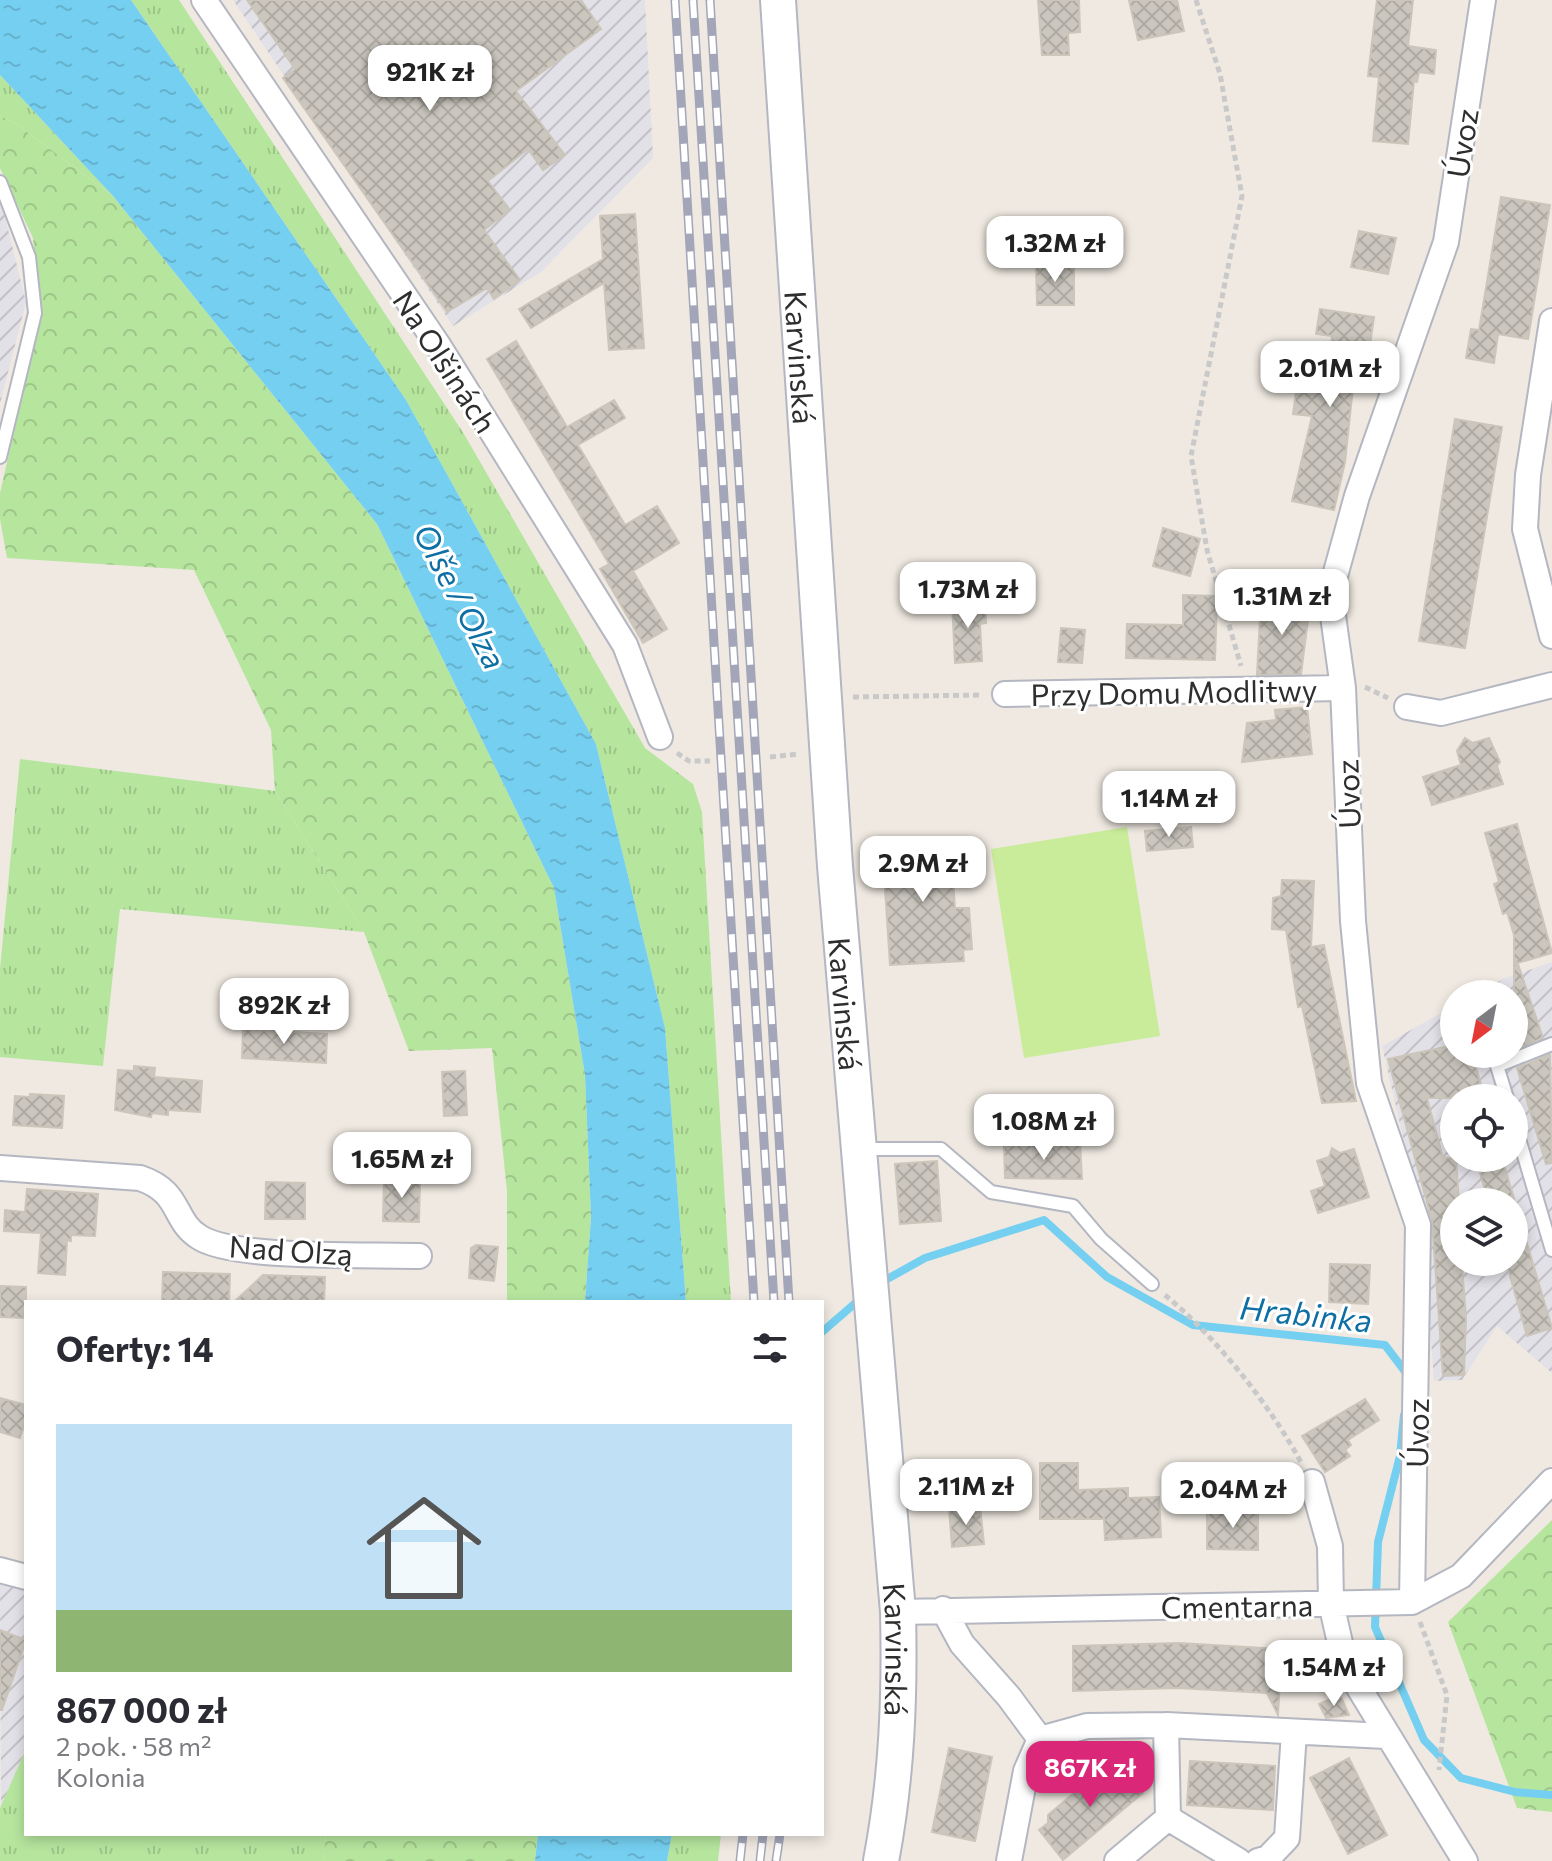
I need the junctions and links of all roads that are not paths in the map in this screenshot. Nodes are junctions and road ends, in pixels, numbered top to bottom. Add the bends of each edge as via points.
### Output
1 (204, 0) edge
2 (778, 0) edge
3 (1483, 0) edge
4 (0, 182) edge
5 (1552, 321) edge
6 (1548, 368) edge
7 (0, 457) edge
8 (1552, 636) edge
9 (1342, 682) junction
10 (1552, 685) edge
11 (1005, 694) road end
12 (1407, 707) road end
13 (660, 737) road end
14 (1552, 1044) edge
15 (1503, 1084) edge
16 (858, 1149) junction
17 (0, 1168) edge
18 (1528, 1169) edge
19 (1552, 1250) edge
20 (419, 1256) dead end
21 (1152, 1284) dead end
22 (1552, 1481) edge
23 (1312, 1482) road end
24 (0, 1570) edge
25 (24, 1576) edge
26 (1402, 1602) junction
27 (1338, 1604) junction
28 (943, 1609) junction
29 (898, 1612) junction
30 (1166, 1725) junction
31 (1294, 1732) junction
32 (1386, 1736) junction
33 (1040, 1739) junction
34 (1168, 1818) junction
35 (1013, 1860) edge
36 (881, 1861) edge
37 (1117, 1861) edge
38 (1239, 1861) edge
39 (1258, 1861) edge
40 (1465, 1861) edge

1 - 13 street, Na Olšinách via 438,345 625,645
2 - 16 main road, Karvinská
3 - 9 street, Úvoz via 1446,242 1357,496 1330,594
4 - 7 lane via 29,257 35,313
5 - 6 street
6 - 8 street via 1528,475 1525,529
9 - 11 street, Przy Domu Modlitwy via 1247,690
9 - 26 street, Úvoz via 1353,921 1369,1083 1418,1225
10 - 12 street via 1441,713
14 - 15 lane via 1497,1066
16 - 21 lane via 941,1149 991,1192 1073,1206
16 - 29 main road, Karvinská
17 - 20 street, Nad Olzą via 140,1178 161,1185 197,1236 231,1250
18 - 19 lane
22 - 26 street via 1461,1576
23 - 27 street via 1330,1546
24 - 25 street
26 - 27 street
27 - 28 street, Cmentarna
27 - 32 street, Cmentarna via 1345,1665
28 - 29 street, Cmentarna
28 - 33 street via 962,1644
29 - 36 main road, Karvinská via 900,1707
30 - 31 street
30 - 33 street via 1087,1726
30 - 34 street
31 - 32 street
31 - 39 street via 1287,1838
32 - 40 street, Cmentarna
33 - 35 street via 1026,1771
34 - 37 street
34 - 38 street

